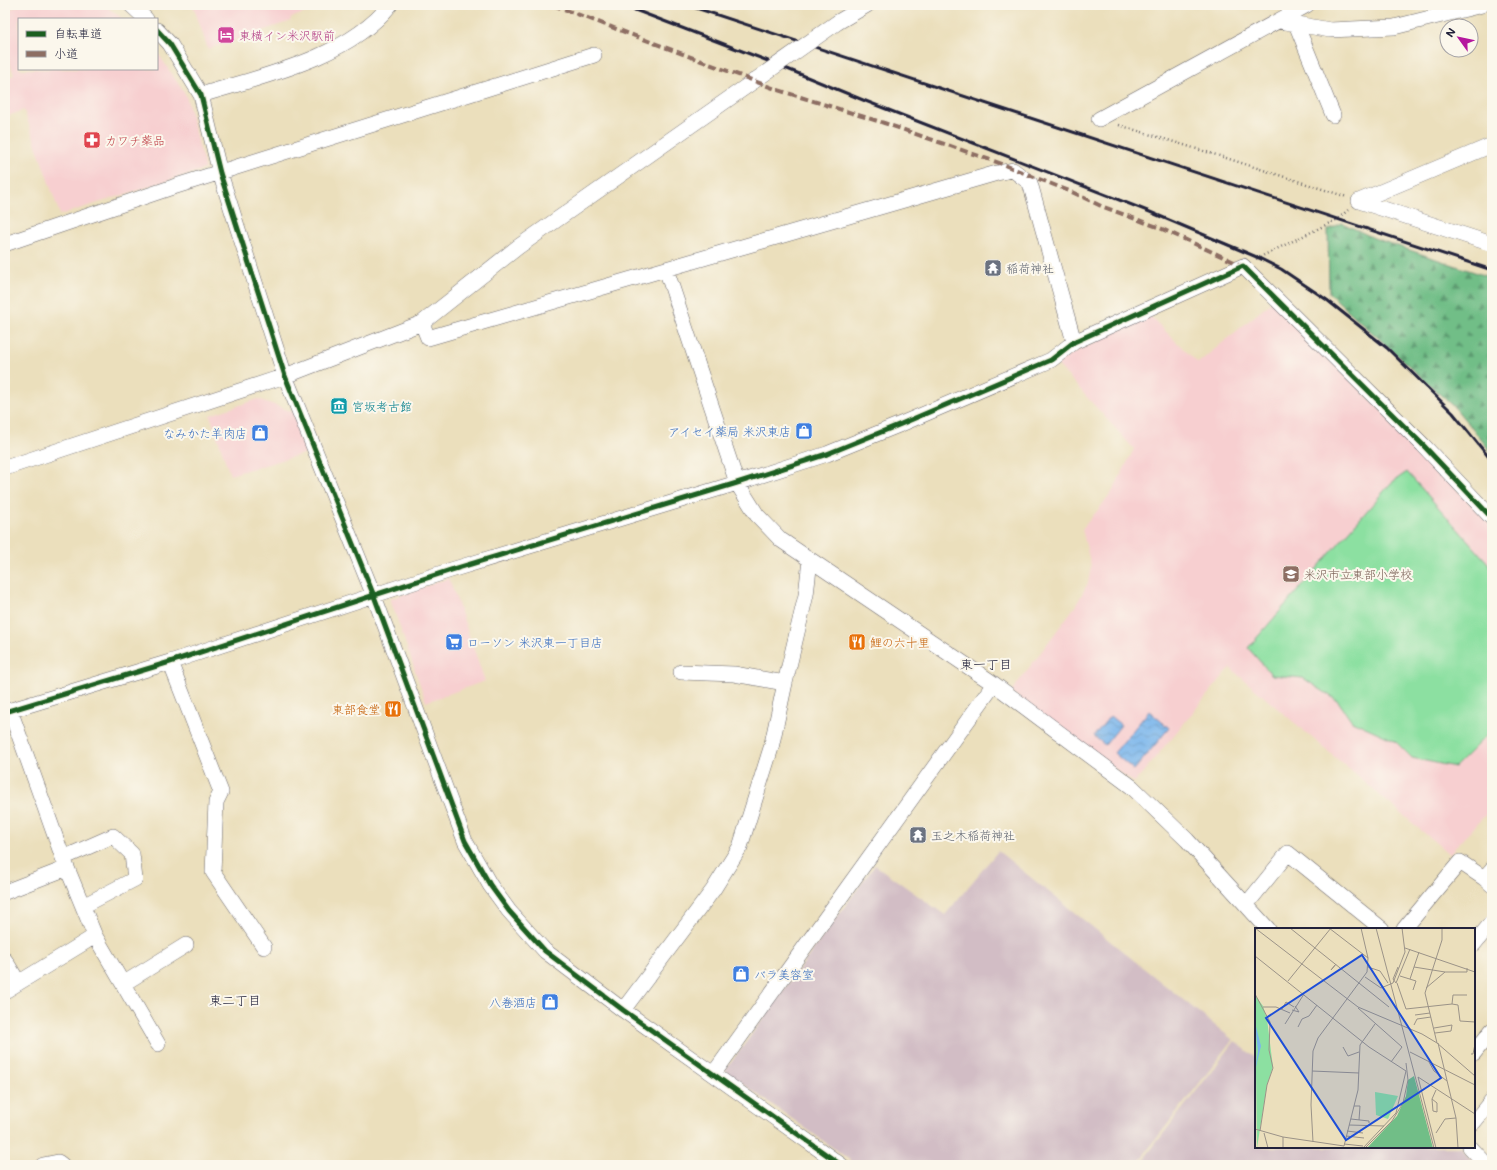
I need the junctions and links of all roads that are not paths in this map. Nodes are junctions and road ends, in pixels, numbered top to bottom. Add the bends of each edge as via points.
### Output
1 (131, 5) edge
2 (390, 5) edge
3 (867, 5) edge
4 (1307, 5) edge
5 (1482, 5) edge
6 (145, 18) edge
7 (1280, 21) junction
8 (1296, 24) junction
9 (158, 31) edge
10 (594, 55) dead end
11 (201, 95) junction
12 (1333, 115) dead end
13 (1099, 120) road end
14 (1492, 145) edge
15 (220, 173) junction
16 (5, 244) edge
17 (1492, 244) edge
18 (666, 269) junction
19 (422, 323) junction
20 (1074, 342) junction
21 (285, 376) junction
22 (5, 468) edge
23 (737, 483) junction
24 (1492, 518) edge
25 (810, 560) junction
26 (374, 596) junction
27 (170, 662) junction
28 (681, 672) dead end
29 (785, 683) junction
30 (994, 684) junction
31 (8, 711) edge
32 (65, 863) junction
33 (1489, 878) edge
34 (5, 892) edge
35 (1246, 905) junction
36 (83, 906) junction
37 (1492, 922) edge
38 (1267, 928) edge
39 (1381, 928) edge
40 (1405, 928) edge
41 (95, 936) junction
42 (1475, 943) edge
43 (186, 945) dead end
44 (264, 947) dead end
45 (5, 960) edge
46 (18, 982) junction
47 (123, 984) junction
48 (5, 991) edge
49 (623, 1010) junction
50 (1492, 1030) edge
51 (158, 1044) dead end
52 (1475, 1052) edge
53 (714, 1073) junction
54 (1492, 1100) edge
55 (1475, 1121) edge
56 (1471, 1148) edge
57 (43, 1165) edge
58 (62, 1165) edge
59 (841, 1165) edge
60 (1487, 1165) edge

1 - 6 street
2 - 11 street via 366,28 313,59
3 - 19 street, bridge via 838,22 518,248
4 - 7 street
5 - 8 street via 1394,27 1330,30
7 - 8 street
7 - 13 street
8 - 12 street
9 - 11 street via 170,44
10 - 15 street
11 - 15 street
14 - 17 street via 1359,201
15 - 16 street
15 - 21 street
18 - 19 street via 428,338
18 - 20 street via 1012,170 1030,183
18 - 23 street
19 - 21 street
20 - 23 street via 1051,360 901,424 827,454
20 - 24 street via 1243,266 1423,445
21 - 22 street
21 - 26 street
23 - 25 street via 757,515 781,540
23 - 26 street
25 - 29 street via 806,595
25 - 30 street
26 - 27 street
26 - 49 street via 465,841 480,868 509,911 545,951
27 - 31 street
27 - 44 street via 221,792 216,802 213,872
28 - 29 street via 734,674
29 - 49 street via 771,748 740,847 713,890
30 - 35 street via 1132,787 1188,840
30 - 53 street
31 - 32 street
32 - 34 street
32 - 36 street
32 - 36 street via 113,836 132,854 135,879
33 - 40 street via 1460,862
35 - 38 street
35 - 39 street via 1288,853
36 - 41 street
37 - 42 street
41 - 46 street
41 - 47 street
43 - 47 street
45 - 46 street
46 - 48 street
47 - 51 street
49 - 53 street
50 - 52 street
53 - 59 street
54 - 55 street
56 - 60 street
57 - 58 street via 58,1162

